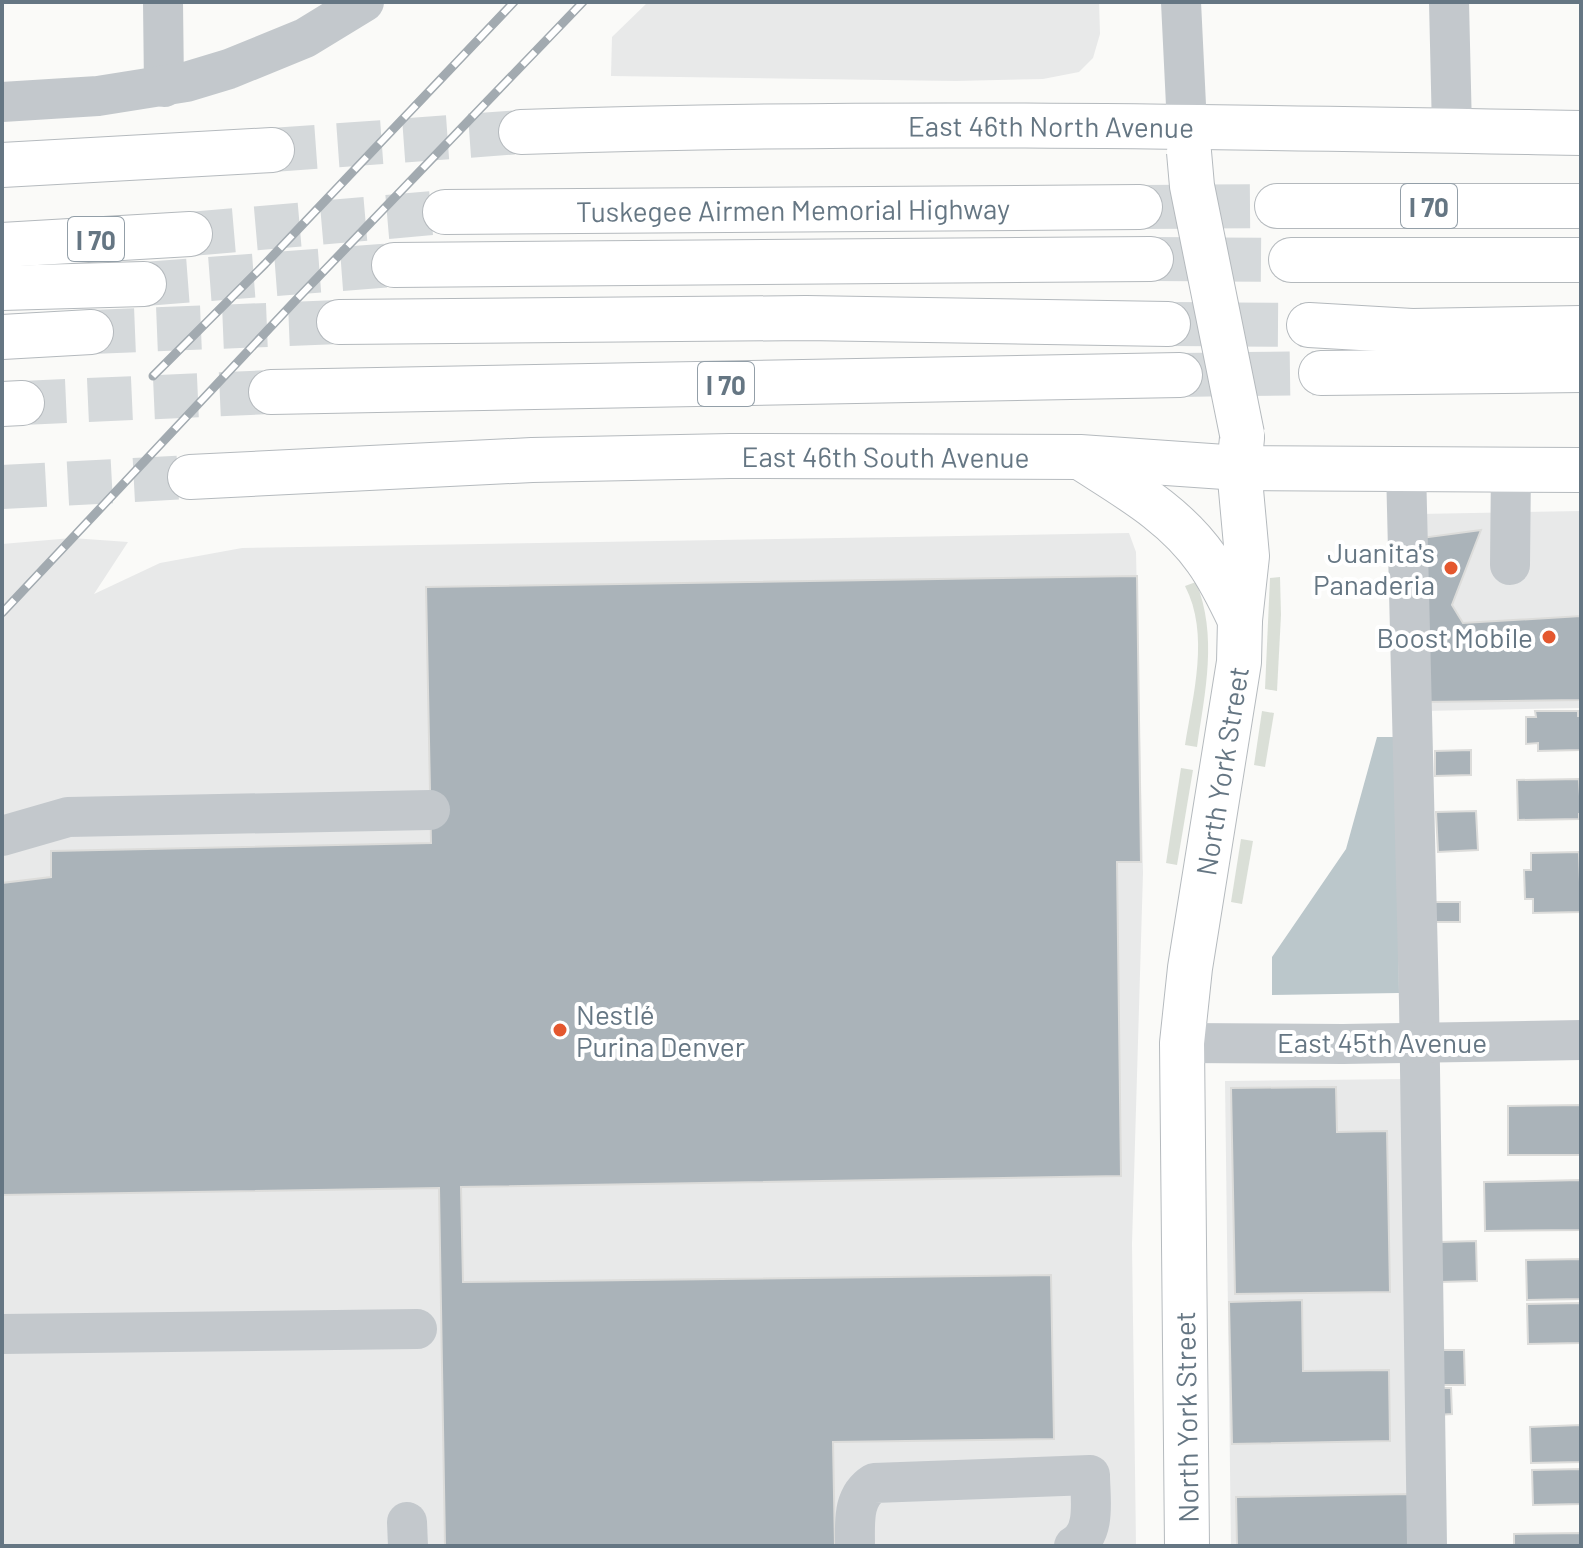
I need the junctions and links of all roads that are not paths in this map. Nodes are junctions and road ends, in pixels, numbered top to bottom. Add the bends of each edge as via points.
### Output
1 (163, 2) edge
2 (364, 2) edge
3 (1181, 2) edge
4 (1449, 2) edge
5 (164, 87) junction
6 (2, 102) edge
7 (1452, 130) junction
8 (521, 132) tunnel mouth
9 (1581, 133) edge
10 (1188, 139) junction
11 (272, 150) tunnel mouth
12 (2, 165) edge
13 (1277, 206) tunnel mouth
14 (1581, 206) edge
15 (1140, 207) tunnel mouth
16 (445, 212) tunnel mouth
17 (190, 234) tunnel mouth
18 (2, 245) edge
19 (1151, 259) tunnel mouth
20 (1291, 260) tunnel mouth
21 (1581, 260) edge
22 (394, 265) tunnel mouth
23 (144, 284) tunnel mouth
24 (2, 288) edge
25 (339, 322) tunnel mouth
26 (1168, 324) tunnel mouth
27 (1309, 325) tunnel mouth
28 (1581, 328) edge
29 (91, 332) tunnel mouth
30 (2, 337) edge
31 (1581, 370) edge
32 (1321, 373) tunnel mouth
33 (1180, 375) tunnel mouth
34 (271, 392) tunnel mouth
35 (1240, 451) junction
36 (1080, 457) junction
37 (1406, 468) junction
38 (1511, 469) junction
39 (1581, 470) edge
40 (190, 477) tunnel mouth
41 (1510, 565) dead end
42 (1240, 620) junction
43 (430, 810) dead end
44 (2, 836) edge
45 (1581, 1040) edge
46 (1182, 1043) junction
47 (1420, 1043) junction
48 (417, 1329) dead end
49 (2, 1334) edge
50 (855, 1546) edge
51 (1074, 1546) edge
52 (1187, 1546) edge
53 (1427, 1546) edge

1 - 5 street
2 - 5 street via 305,38 229,69
3 - 10 street, North York Street
4 - 7 street
5 - 6 street
7 - 9 main road, East 46th North Avenue
7 - 10 main road, East 46th North Avenue
8 - 10 main road, East 46th North Avenue via 709,126
10 - 35 main road, North York Street, bridge
11 - 12 main road
13 - 14 main road, I 70
15 - 16 main road, Tuskegee Airmen Memorial Highway
17 - 18 main road, I 70
19 - 22 main road
20 - 21 main road
23 - 24 main road
25 - 26 main road via 806,318
27 - 28 main road via 1412,331
29 - 30 main road
31 - 32 main road
33 - 34 main road, I 70
35 - 36 main road, East 46th South Avenue
35 - 37 main road, East 46th South Avenue
35 - 42 main road, North York Street via 1247,556
36 - 40 main road, East 46th South Avenue via 547,460
36 - 42 main road via 1178,526 1207,559
37 - 38 main road, East 46th South Avenue
37 - 47 street
38 - 39 main road, East 46th South Avenue
38 - 41 street
42 - 46 main road, North York Street via 1235,695
43 - 44 street via 68,817
45 - 47 street, East 45th Avenue
46 - 47 street, East 45th Avenue
46 - 52 main road, North York Street
47 - 53 street
48 - 49 street
50 - 51 street via 855,1508 874,1483 1090,1475 1090,1527

